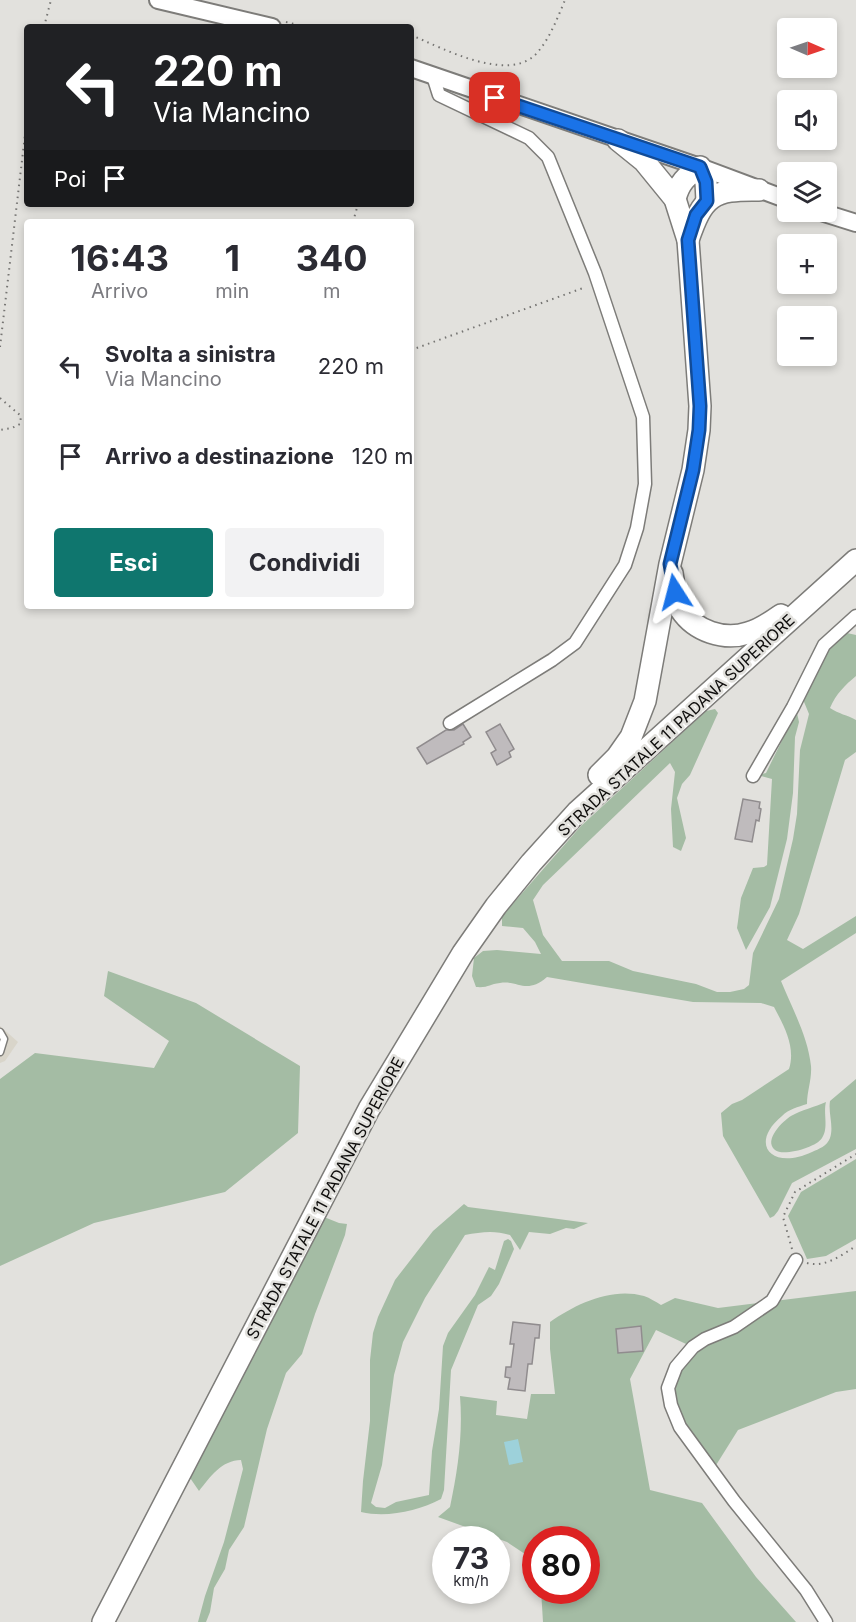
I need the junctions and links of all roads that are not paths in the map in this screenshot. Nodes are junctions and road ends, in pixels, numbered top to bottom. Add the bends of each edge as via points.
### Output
1 (158, 0) edge
2 (259, 24) edge
3 (414, 70) edge
4 (434, 76) junction
5 (618, 140) junction
6 (700, 167) junction
7 (759, 190) junction
8 (777, 196) edge
9 (675, 199) junction
10 (707, 201) junction
11 (837, 217) edge
12 (856, 224) edge
13 (688, 240) junction
14 (856, 560) edge
15 (670, 564) junction
16 (831, 582) junction
17 (856, 616) edge
18 (450, 723) dead end
19 (753, 776) dead end
20 (496, 906) junction
21 (0, 1032) edge
22 (0, 1052) edge
23 (796, 1260) road end
24 (104, 1622) edge
25 (826, 1622) edge

1 - 2 main road
3 - 4 main road
4 - 5 main road
4 - 18 street via 439,95 529,138 548,158 595,273 643,417 645,484 625,565 574,643
5 - 6 main road
5 - 9 highway via 644,161
6 - 7 main road
6 - 9 highway via 685,177
6 - 10 highway
7 - 8 main road
7 - 10 highway via 734,190
9 - 13 highway
10 - 13 highway via 696,215
11 - 12 main road
13 - 15 highway via 699,430
14 - 16 highway, STRADA STATALE 11 PADANA SUPERIORE
15 - 16 highway via 681,609 709,633 726,636 747,634 767,624
15 - 20 highway via 645,701 631,737 525,855
16 - 20 highway, STRADA STATALE 11 PADANA SUPERIORE via 577,813
17 - 19 street via 824,645
20 - 24 highway, STRADA STATALE 11 PADANA SUPERIORE via 457,962 369,1109
21 - 22 lane via 4,1039
23 - 25 street via 772,1301 734,1327 693,1347 676,1367 668,1388 680,1427 806,1590

